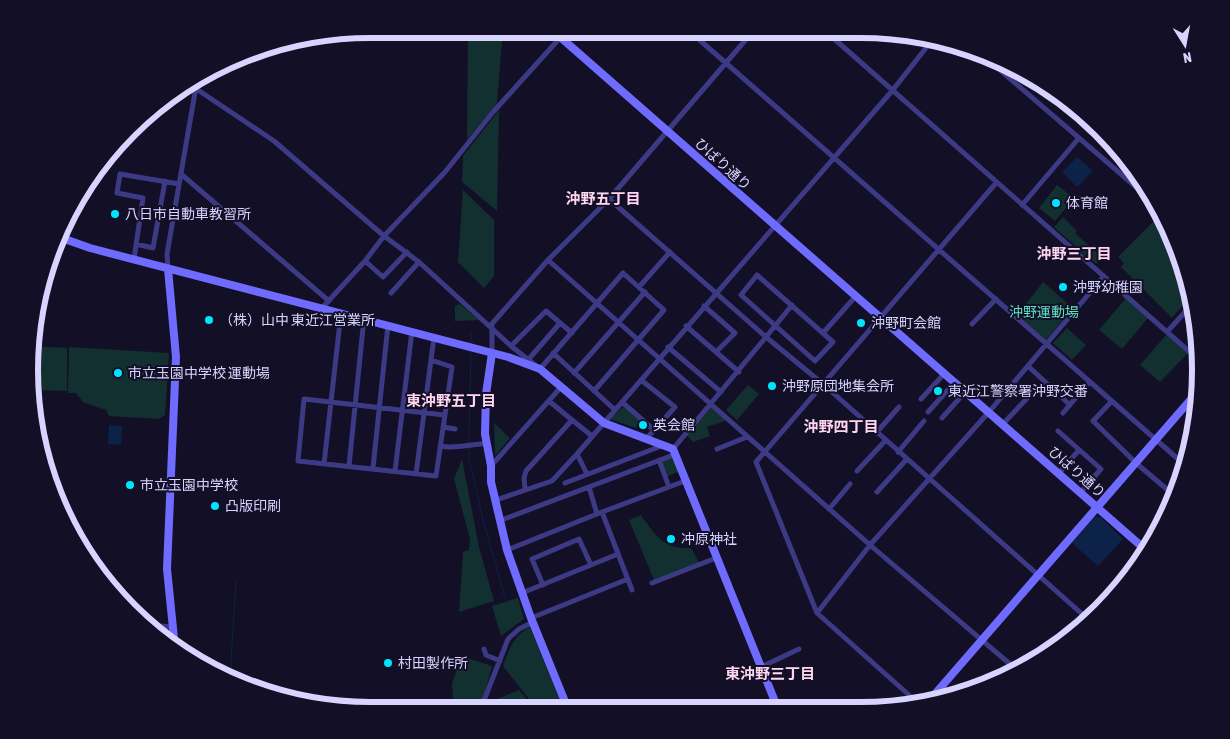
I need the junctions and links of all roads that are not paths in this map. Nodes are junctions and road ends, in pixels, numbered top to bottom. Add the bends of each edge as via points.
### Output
1 (561, 38) joint
2 (698, 38) edge
3 (748, 38) edge
4 (833, 38) edge
5 (928, 45) edge
6 (727, 63) junction
7 (997, 67) edge
8 (195, 88) joint
9 (892, 91) junction
10 (669, 132) junction
11 (1079, 138) junction
12 (834, 158) junction
13 (181, 174) junction
14 (165, 181) junction
15 (996, 183) junction
16 (179, 184) junction
17 (1140, 191) edge
18 (609, 199) junction
19 (1022, 205) junction
20 (774, 226) junction
21 (384, 236) junction
22 (65, 239) edge
23 (136, 244) junction
24 (938, 249) junction
25 (407, 252) junction
26 (670, 252) junction
27 (134, 259) junction
28 (548, 260) junction
29 (365, 261) junction
30 (419, 262) junction
31 (168, 269) junction
32 (1104, 276) junction
33 (638, 287) junction
34 (645, 292) junction
35 (716, 292) junction
36 (391, 293) dead end
37 (855, 297) junction
38 (996, 299) junction
39 (329, 301) junction
40 (598, 304) junction
41 (792, 305) junction
42 (704, 306) junction
43 (322, 308) junction
44 (1187, 310) edge
45 (341, 313) junction
46 (364, 318) junction
47 (879, 318) junction
48 (560, 322) junction
49 (618, 322) junction
50 (388, 324) junction
51 (972, 324) dead end
52 (491, 326) junction
53 (686, 326) junction
54 (775, 326) junction
55 (412, 331) junction
56 (572, 332) junction
57 (1167, 332) junction
58 (823, 333) junction
59 (434, 337) junction
60 (766, 337) junction
61 (638, 340) junction
62 (1047, 344) junction
63 (512, 346) junction
64 (668, 347) junction
65 (488, 352) junction
66 (716, 352) junction
67 (553, 353) junction
68 (1192, 354) edge
69 (659, 358) junction
70 (431, 360) junction
71 (528, 360) junction
72 (1028, 366) junction
73 (540, 368) junction
74 (739, 372) junction
75 (574, 373) junction
76 (944, 374) junction
77 (641, 380) junction
78 (954, 382) junction
79 (1089, 382) junction
80 (823, 384) junction
81 (561, 387) junction
82 (594, 391) junction
83 (721, 392) junction
84 (965, 392) junction
85 (1033, 392) dead end
86 (921, 399) dead end
87 (1191, 399) edge
88 (549, 401) junction
89 (331, 402) junction
90 (622, 402) junction
91 (1110, 402) junction
92 (355, 404) junction
93 (711, 405) junction
94 (1070, 405) junction
95 (379, 407) junction
96 (899, 408) dead end
97 (402, 410) junction
98 (615, 410) junction
99 (424, 412) junction
100 (928, 412) dead end
101 (988, 413) junction
102 (1063, 413) dead end
103 (444, 415) junction
104 (942, 418) dead end
105 (572, 420) junction
106 (924, 421) dead end
107 (604, 423) junction
108 (1002, 425) junction
109 (443, 428) junction
110 (455, 429) dead end
111 (654, 430) junction
112 (1058, 431) dead end
113 (876, 433) junction
114 (592, 436) junction
115 (748, 437) junction
116 (646, 439) junction
117 (885, 441) junction
118 (1155, 441) junction
119 (481, 444) dead end
120 (664, 445) junction
121 (440, 446) junction
122 (717, 449) dead end
123 (1079, 450) junction
124 (675, 451) junction
125 (765, 452) junction
126 (898, 452) junction
127 (577, 454) junction
128 (659, 460) junction
129 (906, 460) junction
130 (1179, 461) edge
131 (1136, 463) junction
132 (324, 464) junction
133 (349, 466) junction
134 (491, 466) junction
135 (373, 468) junction
136 (395, 471) junction
137 (857, 471) dead end
138 (1059, 473) junction
139 (416, 474) junction
140 (587, 474) junction
141 (929, 480) junction
142 (685, 481) junction
143 (565, 482) dead end
144 (850, 484) dead end
145 (589, 487) junction
146 (669, 487) junction
147 (525, 489) junction
148 (1169, 491) edge
149 (877, 492) dead end
150 (1081, 492) junction
151 (496, 500) junction
152 (1098, 507) junction
153 (829, 509) junction
154 (600, 513) junction
155 (500, 521) junction
156 (870, 545) junction
157 (1142, 546) edge
158 (507, 550) junction
159 (618, 554) junction
160 (716, 558) junction
161 (591, 565) junction
162 (1039, 574) junction
163 (628, 580) junction
164 (652, 583) dead end
165 (543, 585) junction
166 (632, 590) dead end
167 (522, 593) junction
168 (817, 613) junction
169 (1083, 615) edge
170 (532, 620) junction
171 (160, 626) dead end
172 (172, 627) junction
173 (174, 638) edge
174 (982, 641) junction
175 (484, 649) dead end
176 (799, 650) dead end
177 (500, 661) junction
178 (1011, 665) edge
179 (761, 667) junction
180 (937, 692) edge
181 (912, 698) edge
182 (483, 702) edge
183 (565, 702) edge
184 (775, 702) edge

1 - 10 street, ひばり通り
1 - 21 street via 493,112 445,172
2 - 6 street
3 - 6 street
4 - 9 street
5 - 9 street
6 - 10 street
6 - 12 street
7 - 11 street
8 - 13 street
8 - 21 street via 274,141
9 - 12 street
9 - 15 street
10 - 18 street
10 - 20 street, ひばり通り
11 - 17 street
11 - 19 street
12 - 20 street
12 - 24 street
13 - 16 street
13 - 39 street
14 - 16 street
14 - 23 street via 153,248
14 - 23 street via 120,174 117,193 143,198
15 - 19 street
15 - 24 street
16 - 31 street via 167,254
18 - 26 street
18 - 28 street
19 - 32 street
20 - 35 street
20 - 37 street, ひばり通り
21 - 25 street
21 - 29 street
22 - 27 street
23 - 27 street
24 - 38 street
24 - 47 street
25 - 29 street via 384,278
25 - 30 street
26 - 33 street
26 - 35 street
27 - 31 street
28 - 40 street
28 - 52 street
29 - 39 street
30 - 36 street
30 - 52 street
31 - 43 street
31 - 172 street via 176,358 168,560
32 - 57 street
32 - 62 street
33 - 34 street
33 - 40 street via 623,273
34 - 49 street
34 - 61 street via 664,310
35 - 42 street
35 - 60 street
37 - 47 street, ひばり通り
37 - 58 street
38 - 51 street
38 - 62 street
39 - 43 street
40 - 49 street
40 - 56 street
41 - 54 street
41 - 54 street via 756,275 741,295
41 - 58 street
42 - 53 street
42 - 66 street via 735,333
43 - 45 street
44 - 57 street
45 - 46 street
45 - 89 street
46 - 50 street
46 - 92 street
47 - 76 street, ひばり通り
47 - 80 street
48 - 56 street
48 - 63 street via 546,311
48 - 71 street
49 - 61 street
49 - 75 street
50 - 55 street
50 - 95 street
52 - 63 street
52 - 65 street
53 - 64 street
53 - 66 street
54 - 58 street via 816,361 833,342
54 - 60 street
55 - 59 street
55 - 97 street
56 - 67 street
57 - 68 street
59 - 65 street
59 - 70 street
60 - 74 street
60 - 80 street
61 - 69 street
61 - 82 street
62 - 72 street
62 - 79 street
63 - 71 street
64 - 69 street
64 - 83 street
65 - 73 street
65 - 134 street via 485,434
66 - 74 street
67 - 73 street
67 - 75 street
69 - 77 street
69 - 93 street
70 - 99 street
70 - 103 street via 452,367
71 - 73 street
72 - 94 street
72 - 101 street
73 - 81 street
74 - 83 street
75 - 82 street
76 - 78 street, ひばり通り
76 - 86 street
77 - 90 street
77 - 111 street via 674,407
78 - 84 street, ひばり通り
78 - 100 street
79 - 91 street
79 - 94 street
80 - 113 street
80 - 125 street
81 - 88 street
81 - 107 street
82 - 98 street
83 - 93 street
84 - 101 street, ひばり通り
84 - 104 street
85 - 108 street
87 - 118 street
88 - 105 street
88 - 134 street
89 - 92 street
89 - 132 street
89 - 132 street via 304,399 298,461
90 - 98 street
90 - 111 street
91 - 118 street
91 - 131 street via 1093,421
92 - 95 street
92 - 133 street
93 - 115 street
93 - 124 street
94 - 102 street
95 - 97 street
95 - 135 street
96 - 113 street
97 - 99 street
97 - 136 street
98 - 107 street
99 - 103 street
99 - 139 street
101 - 108 street, ひばり通り
101 - 141 street
103 - 109 street
105 - 114 street
105 - 147 street via 526,471
106 - 126 street
107 - 114 street
107 - 116 street
108 - 138 street, ひばり通り
109 - 110 street
109 - 121 street
111 - 116 street
112 - 123 street
113 - 117 street
114 - 127 street
115 - 122 street
115 - 125 street
116 - 120 street
117 - 126 street
117 - 137 street
118 - 130 street
118 - 131 street
119 - 121 street via 454,449
120 - 124 street
120 - 140 street
121 - 139 street via 436,476
123 - 138 street
123 - 150 street via 1101,468
124 - 128 street
124 - 142 street
125 - 153 street
125 - 168 street via 756,462
126 - 129 street
127 - 140 street
127 - 147 street via 552,480
128 - 145 street
128 - 146 street
129 - 141 street
129 - 149 street
131 - 148 street
131 - 152 street
132 - 133 street
133 - 135 street
134 - 151 street via 489,472
135 - 136 street
136 - 139 street
138 - 150 street, ひばり通り
140 - 143 street
141 - 156 street
141 - 162 street
142 - 146 street
142 - 160 street
144 - 153 street
145 - 154 street
145 - 155 street
146 - 154 street
147 - 151 street
150 - 152 street, ひばり通り
151 - 155 street
152 - 157 street, ひばり通り
152 - 162 street
153 - 156 street
154 - 158 street
154 - 159 street
155 - 158 street
156 - 168 street
156 - 174 street
158 - 167 street
159 - 161 street
159 - 163 street
160 - 164 street
160 - 179 street
161 - 165 street
161 - 165 street via 579,539 532,559
162 - 169 street
162 - 174 street
163 - 166 street
163 - 170 street
165 - 167 street
167 - 170 street
168 - 181 street
170 - 177 street via 508,639
170 - 183 street
171 - 172 street
172 - 173 street
174 - 178 street
174 - 180 street
175 - 177 street via 486,655
176 - 179 street
177 - 182 street
179 - 184 street

